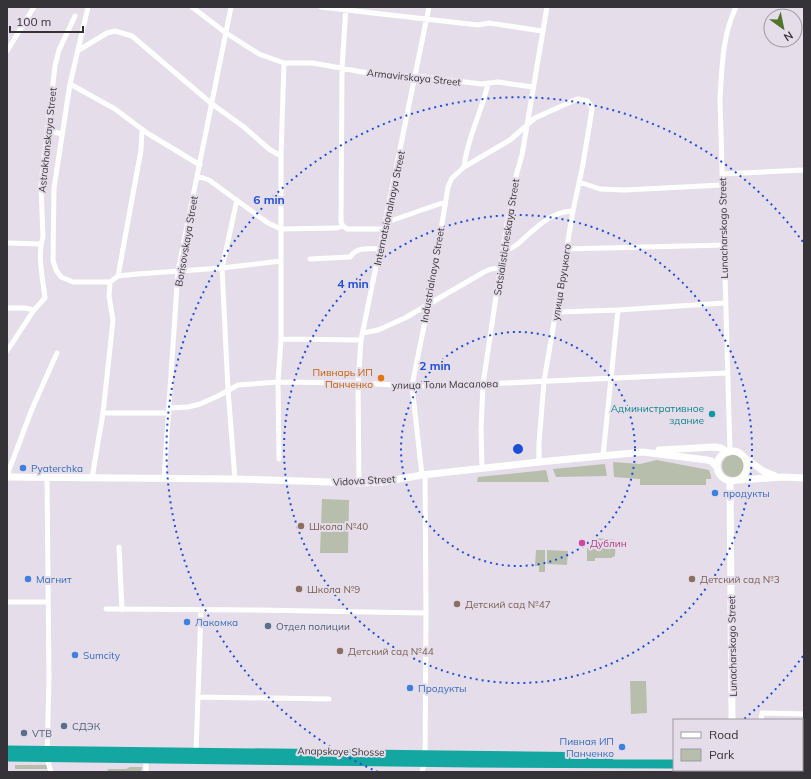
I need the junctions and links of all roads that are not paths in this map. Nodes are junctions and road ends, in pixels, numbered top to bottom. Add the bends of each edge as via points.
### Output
1 (34, 7) edge
2 (88, 7) edge
3 (192, 7) edge
4 (231, 7) edge
5 (321, 7) edge
6 (429, 7) edge
7 (547, 7) edge
8 (736, 7) edge
9 (346, 9) edge
10 (75, 16) dead end
11 (427, 18) junction
12 (542, 31) junction
13 (226, 33) junction
14 (78, 50) junction
15 (7, 51) edge
16 (284, 63) junction
17 (342, 68) junction
18 (416, 76) junction
19 (488, 83) junction
20 (70, 84) junction
21 (533, 87) junction
22 (212, 104) junction
23 (590, 104) joint
24 (526, 125) junction
25 (142, 129) junction
26 (47, 130) junction
27 (62, 134) junction
28 (280, 156) junction
29 (200, 165) junction
30 (464, 167) junction
31 (804, 170) edge
32 (722, 174) junction
33 (197, 176) junction
34 (579, 182) junction
35 (722, 185) junction
36 (237, 200) junction
37 (445, 202) junction
38 (573, 211) junction
39 (386, 221) junction
40 (343, 226) junction
41 (281, 229) junction
42 (384, 229) junction
43 (7, 244) edge
44 (40, 244) junction
45 (724, 245) junction
46 (380, 249) junction
47 (567, 249) junction
48 (503, 251) junction
49 (310, 259) dead end
50 (281, 261) junction
51 (222, 268) junction
52 (501, 268) junction
53 (178, 271) junction
54 (118, 276) junction
55 (110, 282) junction
56 (725, 303) junction
57 (428, 305) junction
58 (7, 308) edge
59 (34, 310) junction
60 (618, 310) junction
61 (557, 312) junction
62 (363, 333) junction
63 (281, 339) junction
64 (361, 340) junction
65 (7, 351) edge
66 (57, 353) dead end
67 (726, 373) junction
68 (611, 378) junction
69 (544, 381) junction
70 (278, 382) junction
71 (358, 383) junction
72 (483, 384) junction
73 (412, 386) junction
74 (228, 390) junction
75 (169, 411) junction
76 (103, 413) junction
77 (643, 452) junction
78 (729, 452) junction
79 (603, 456) junction
80 (744, 457) junction
81 (279, 459) dead end
82 (539, 462) junction
83 (718, 467) junction
84 (482, 469) junction
85 (424, 475) junction
86 (8, 477) edge
87 (784, 477) junction
88 (47, 478) junction
89 (92, 478) junction
90 (164, 478) junction
91 (804, 478) edge
92 (235, 479) junction
93 (739, 480) junction
94 (730, 481) junction
95 (359, 483) junction
96 (119, 547) dead end
97 (7, 602) edge
98 (48, 602) junction
99 (106, 609) dead end
100 (122, 610) junction
101 (201, 610) junction
102 (426, 613) junction
103 (198, 697) junction
104 (329, 699) dead end
105 (804, 714) edge
106 (732, 719) edge
107 (761, 719) edge
108 (7, 750) edge
109 (47, 754) junction
110 (195, 756) junction
111 (7, 758) edge
112 (673, 758) edge
113 (425, 759) junction
114 (146, 760) junction
115 (673, 764) edge
116 (51, 772) edge
117 (146, 772) edge
118 (422, 772) edge

1 - 15 street
2 - 14 street, Astrakhanskaya Street
3 - 13 street, Armavirskaya Street
4 - 13 street, Borisovskaya Street
5 - 9 street
6 - 11 street, Internatsionalnaya Street
7 - 12 street, Sotsialisticheskaya Street
8 - 32 street, Lunacharskogo Street via 723,49 720,99
9 - 11 street
9 - 17 street
10 - 26 street, Astrakhanskaya Street via 59,50 55,66
11 - 12 street
11 - 18 street, Internatsionalnaya Street
12 - 21 street, Sotsialisticheskaya Street
13 - 16 street, Armavirskaya Street via 259,54
13 - 22 street, Borisovskaya Street
14 - 20 street, Astrakhanskaya Street
14 - 22 street via 107,33 115,31 132,36
16 - 17 street, Armavirskaya Street
16 - 28 street
17 - 18 street, Armavirskaya Street via 379,75
17 - 40 street
18 - 19 street, Armavirskaya Street
18 - 39 street, Internatsionalnaya Street
19 - 21 street, Armavirskaya Street
19 - 30 street
20 - 25 street via 115,109
20 - 27 street, Astrakhanskaya Street
21 - 24 street, Sotsialisticheskaya Street
22 - 28 street
22 - 29 street, Borisovskaya Street
23 - 24 street, Industrialnaya Street via 577,99
23 - 34 street, улица Вруцкого via 592,109
24 - 30 street, Industrialnaya Street via 510,140
24 - 48 street, Sotsialisticheskaya Street
25 - 29 street
25 - 54 street via 141,150
26 - 27 street
26 - 44 street, Astrakhanskaya Street via 40,185 43,237
27 - 55 street, Astrakhanskaya Street via 54,188 53,260 56,270 61,277 73,282
28 - 41 street
29 - 33 street, Borisovskaya Street
30 - 37 street, Industrialnaya Street via 452,178
31 - 32 street
32 - 35 street, Lunacharskogo Street
33 - 36 street via 209,180
33 - 53 street, Borisovskaya Street
34 - 35 street via 600,190
34 - 38 street, улица Вруцкого
35 - 45 street, Lunacharskogo Street
36 - 41 street via 268,223
36 - 51 street
37 - 39 street
37 - 57 street, Industrialnaya Street
38 - 47 street, улица Вруцкого
38 - 48 street via 555,214 513,248
39 - 42 street, Internatsionalnaya Street
40 - 41 street
40 - 42 street via 347,229
41 - 50 street
42 - 46 street, Internatsionalnaya Street
43 - 44 street
44 - 59 street, Astrakhanskaya Street via 45,298
45 - 47 street
45 - 56 street, Lunacharskogo Street
46 - 49 street via 360,249 354,251 350,257
46 - 62 street, Internatsionalnaya Street
47 - 61 street, улица Вруцкого
48 - 52 street, Sotsialisticheskaya Street
50 - 51 street
50 - 63 street
51 - 53 street
51 - 74 street
52 - 57 street via 484,272
52 - 72 street, Sotsialisticheskaya Street
53 - 54 street
53 - 75 street, Borisovskaya Street
54 - 55 street
55 - 76 street via 109,296 113,320
56 - 60 street
56 - 67 street, Lunacharskogo Street
57 - 62 street via 378,330
57 - 73 street, Industrialnaya Street
58 - 59 street
59 - 65 street, Astrakhanskaya Street
60 - 61 street
60 - 68 street
61 - 69 street, улица Вруцкого
62 - 64 street, Internatsionalnaya Street
63 - 64 street
63 - 70 street
64 - 71 street, Internatsionalnaya Street
66 - 86 street via 32,409
67 - 68 street, улица Толи Масалова
67 - 78 street, Lunacharskogo Street
68 - 69 street, улица Толи Масалова
68 - 79 street
69 - 72 street, улица Толи Масалова
69 - 82 street, улица Вруцкого
70 - 71 street, улица Толи Масалова
70 - 74 street, улица Толи Масалова via 238,385
70 - 81 street
71 - 73 street, улица Толи Масалова
71 - 95 street, Internatsionalnaya Street
72 - 73 street, улица Толи Масалова
72 - 84 street, Sotsialisticheskaya Street via 480,430
73 - 85 street, Industrialnaya Street
74 - 75 street, улица Толи Масалова via 200,404
74 - 92 street
75 - 76 street, улица Толи Масалова
75 - 90 street, Borisovskaya Street
76 - 89 street
77 - 78 street via 715,447
77 - 79 street, Vidova Street
77 - 83 street, Vidova Street via 707,460
78 - 80 street via 737,452
78 - 83 street via 720,458
79 - 82 street, Vidova Street
80 - 87 street via 763,471
80 - 93 street via 747,470
82 - 84 street, Vidova Street
83 - 94 street via 720,475
84 - 85 street, Vidova Street
85 - 95 street, Vidova Street
85 - 102 street, Industrialnaya Street
86 - 88 street, Vidova Street
87 - 91 street
87 - 93 street
88 - 89 street, Vidova Street
88 - 98 street
89 - 90 street, Vidova Street
90 - 92 street, Vidova Street
92 - 95 street, Vidova Street
93 - 94 street
94 - 106 street, Lunacharskogo Street
96 - 100 street
97 - 98 street
98 - 109 street
99 - 100 street
100 - 101 street
101 - 102 street
101 - 103 street
102 - 113 street, Industrialnaya Street
103 - 104 street
103 - 110 street
105 - 107 street via 762,713
108 - 109 highway, Anapskoye Shosse
109 - 110 highway, Anapskoye Shosse
109 - 111 highway, Anapskoye Shosse
109 - 114 highway, Anapskoye Shosse
109 - 116 street
110 - 113 highway, Anapskoye Shosse
110 - 114 highway, Anapskoye Shosse
112 - 113 highway, Anapskoye Shosse
113 - 115 highway, Anapskoye Shosse
113 - 118 street, Industrialnaya Street
114 - 117 street

